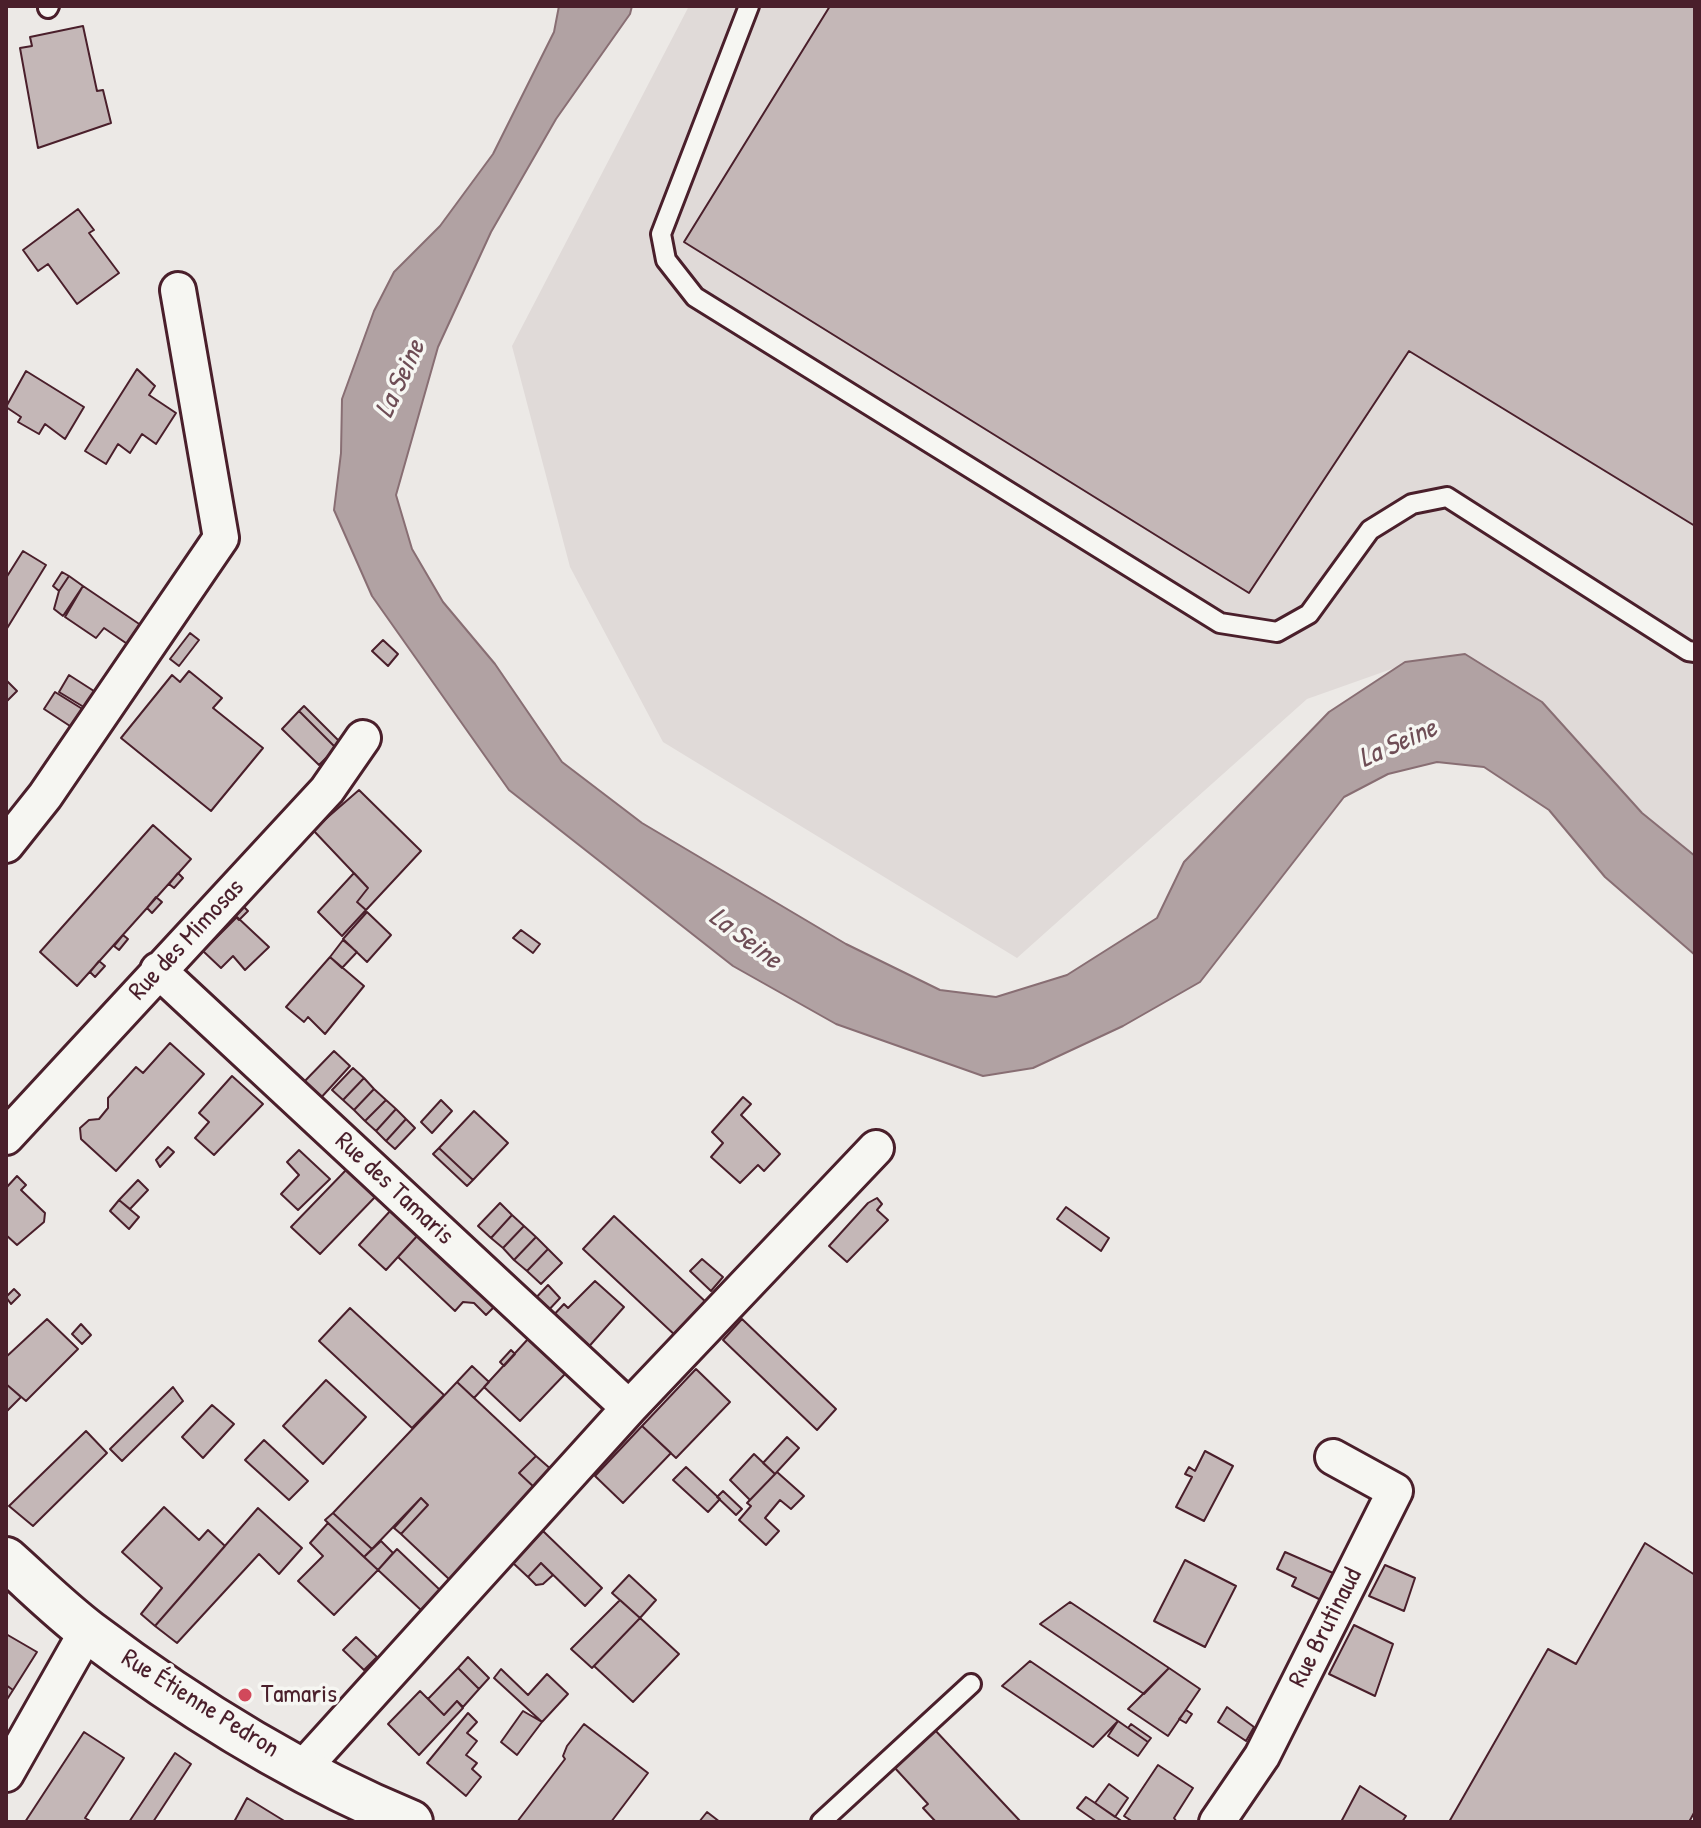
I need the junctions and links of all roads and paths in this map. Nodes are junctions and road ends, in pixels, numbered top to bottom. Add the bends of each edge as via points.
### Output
1 (749, 6) edge
2 (178, 290) dead end
3 (1695, 652) edge
4 (363, 738) dead end
5 (6, 845) edge
6 (158, 970) junction
7 (6, 1137) edge
8 (876, 1148) dead end
9 (629, 1408) junction
10 (1333, 1457) dead end
11 (6, 1559) edge
12 (87, 1631) junction
13 (971, 1684) dead end
14 (303, 1768) junction
15 (6, 1774) edge
16 (411, 1822) edge
17 (821, 1822) edge
18 (1217, 1822) edge

1 - 3 lane via 661,234 666,260 695,297 1220,623 1277,632 1309,614 1370,530 1412,504 1447,497
2 - 5 street via 221,538
4 - 6 street, Rue des Mimosas via 327,790
6 - 7 street, Rue des Mimosas
6 - 9 street, Rue des Tamaris
8 - 9 street
9 - 14 street
10 - 18 street, Rue Brutinaud via 1395,1491 1262,1756
11 - 12 street, Rue Étienne Pedron
12 - 14 street, Rue Étienne Pedron via 220,1722
12 - 15 street
13 - 17 lane
14 - 16 street, Rue Étienne Pedron

